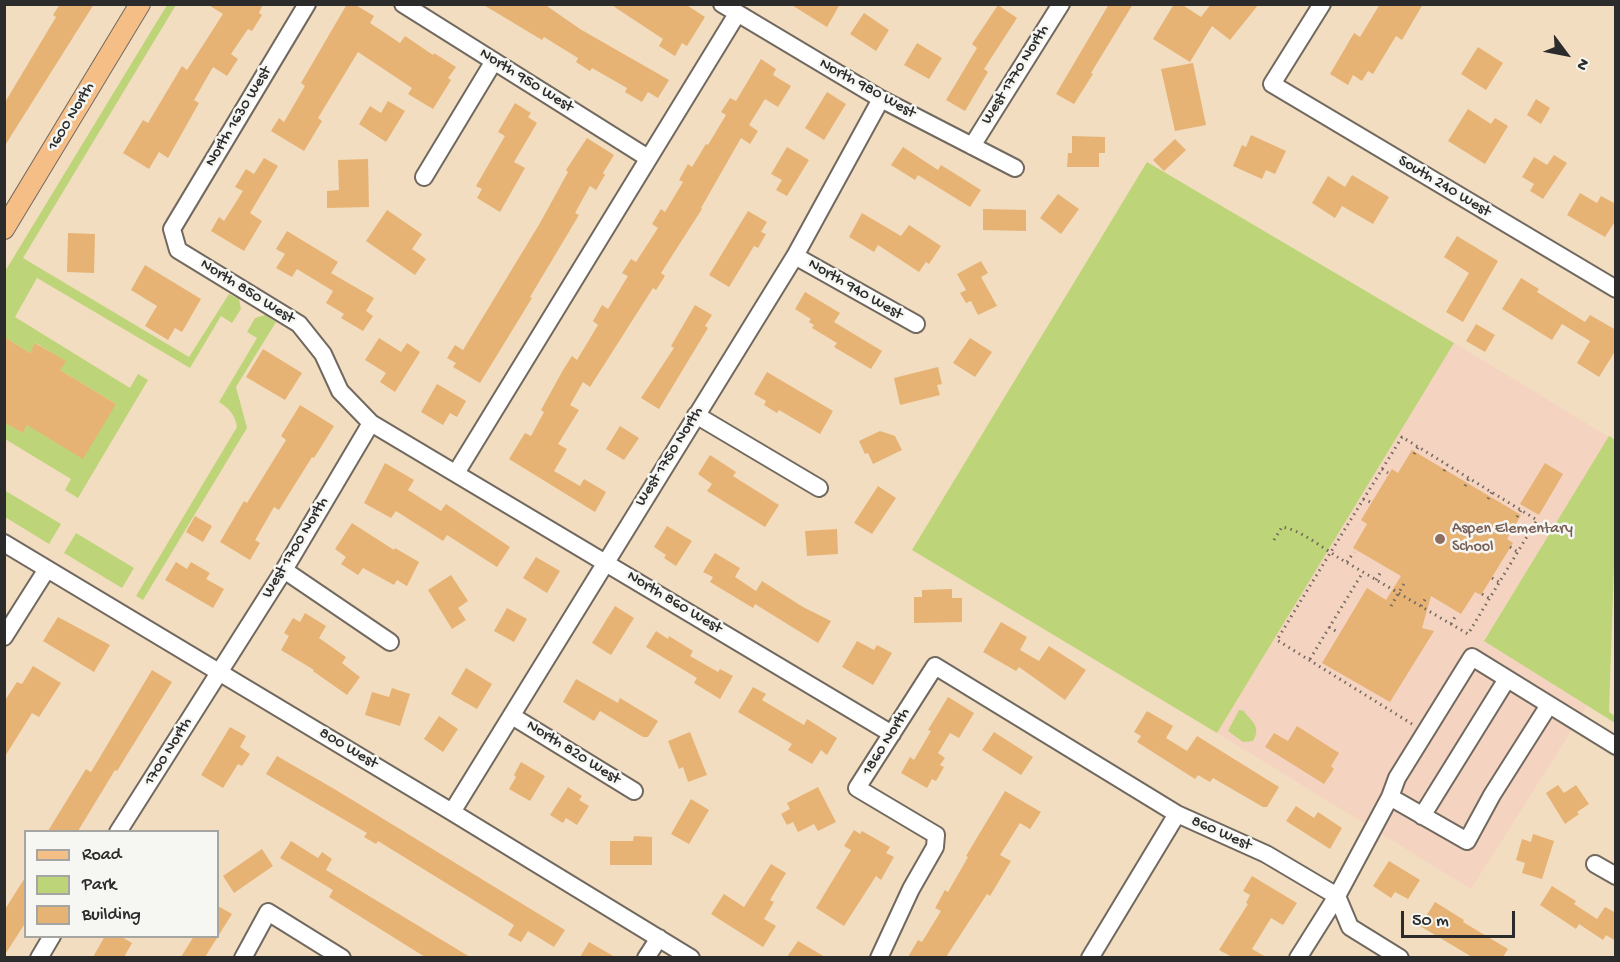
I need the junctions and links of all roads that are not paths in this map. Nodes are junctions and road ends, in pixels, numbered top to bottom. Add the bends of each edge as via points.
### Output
1 (140, 4) edge
2 (307, 4) edge
3 (403, 4) edge
4 (722, 4) edge
5 (1060, 4) edge
6 (1322, 4) edge
7 (737, 14) junction
8 (494, 61) junction
9 (881, 99) junction
10 (972, 146) junction
11 (648, 158) junction
12 (1015, 168) dead end
13 (424, 177) dead end
14 (4, 229) edge
15 (172, 229) joint
16 (795, 255) junction
17 (1616, 289) edge
18 (915, 324) dead end
19 (696, 415) junction
20 (371, 423) junction
21 (456, 472) junction
22 (819, 488) dead end
23 (4, 543) edge
24 (605, 561) junction
25 (46, 569) junction
26 (284, 570) junction
27 (4, 638) edge
28 (390, 642) dead end
29 (219, 672) junction
30 (1507, 679) junction
31 (1549, 705) junction
32 (1006, 709) joint
33 (512, 716) junction
34 (892, 734) junction
35 (1616, 746) edge
36 (634, 791) dead end
37 (1390, 797) junction
38 (452, 812) junction
39 (1177, 814) junction
40 (1422, 816) junction
41 (119, 830) edge
42 (1595, 864) dead end
43 (1616, 876) edge
44 (1337, 896) junction
45 (51, 938) edge
46 (659, 938) junction
47 (39, 957) edge
48 (243, 957) edge
49 (342, 957) edge
50 (646, 957) edge
51 (691, 957) edge
52 (879, 957) edge
53 (1090, 957) edge
54 (1298, 957) edge
55 (1400, 957) edge

1 - 14 main road, 1600 North
2 - 15 street, North 1630 West
3 - 8 street, North 950 West
4 - 7 street, North 980 West
5 - 10 street, West 1770 North
6 - 17 street, South 240 West via 1272,84
7 - 9 street, North 980 West
7 - 11 street
8 - 11 street, North 950 West
8 - 13 street
9 - 10 street, North 980 West
9 - 16 street, West 1750 North
10 - 12 street, North 980 West
11 - 21 street
15 - 20 street, North 850 West via 178,250 299,324 323,354 340,391
16 - 18 street, North 940 West
16 - 19 street, West 1750 North
19 - 22 street
19 - 24 street, West 1750 North
20 - 21 street, North 850 West
20 - 26 street, West 1700 North
21 - 24 street, North 860 West
23 - 25 street, 800 West
24 - 33 street, West 1750 North
24 - 34 street, North 860 West
25 - 27 street
25 - 29 street, 800 West
26 - 28 street
26 - 29 street, West 1700 North
29 - 38 street, 800 West
29 - 41 street, 1700 North
30 - 31 street
30 - 37 street via 1472,657 1397,778
30 - 40 street
31 - 35 street
31 - 40 street via 1467,841
32 - 34 street, 1860 North via 935,666
32 - 39 street, 860 West
33 - 36 street, North 820 West
33 - 38 street, West 1750 North
34 - 52 street, 1860 North via 857,788 936,835 935,847
37 - 40 street
37 - 44 street
38 - 46 street, 800 West
39 - 44 street, 860 West via 1266,854
39 - 53 street
42 - 43 street
44 - 54 street
44 - 55 street via 1350,927
45 - 47 street
46 - 50 street
46 - 51 street, 800 West
48 - 49 street via 268,912

